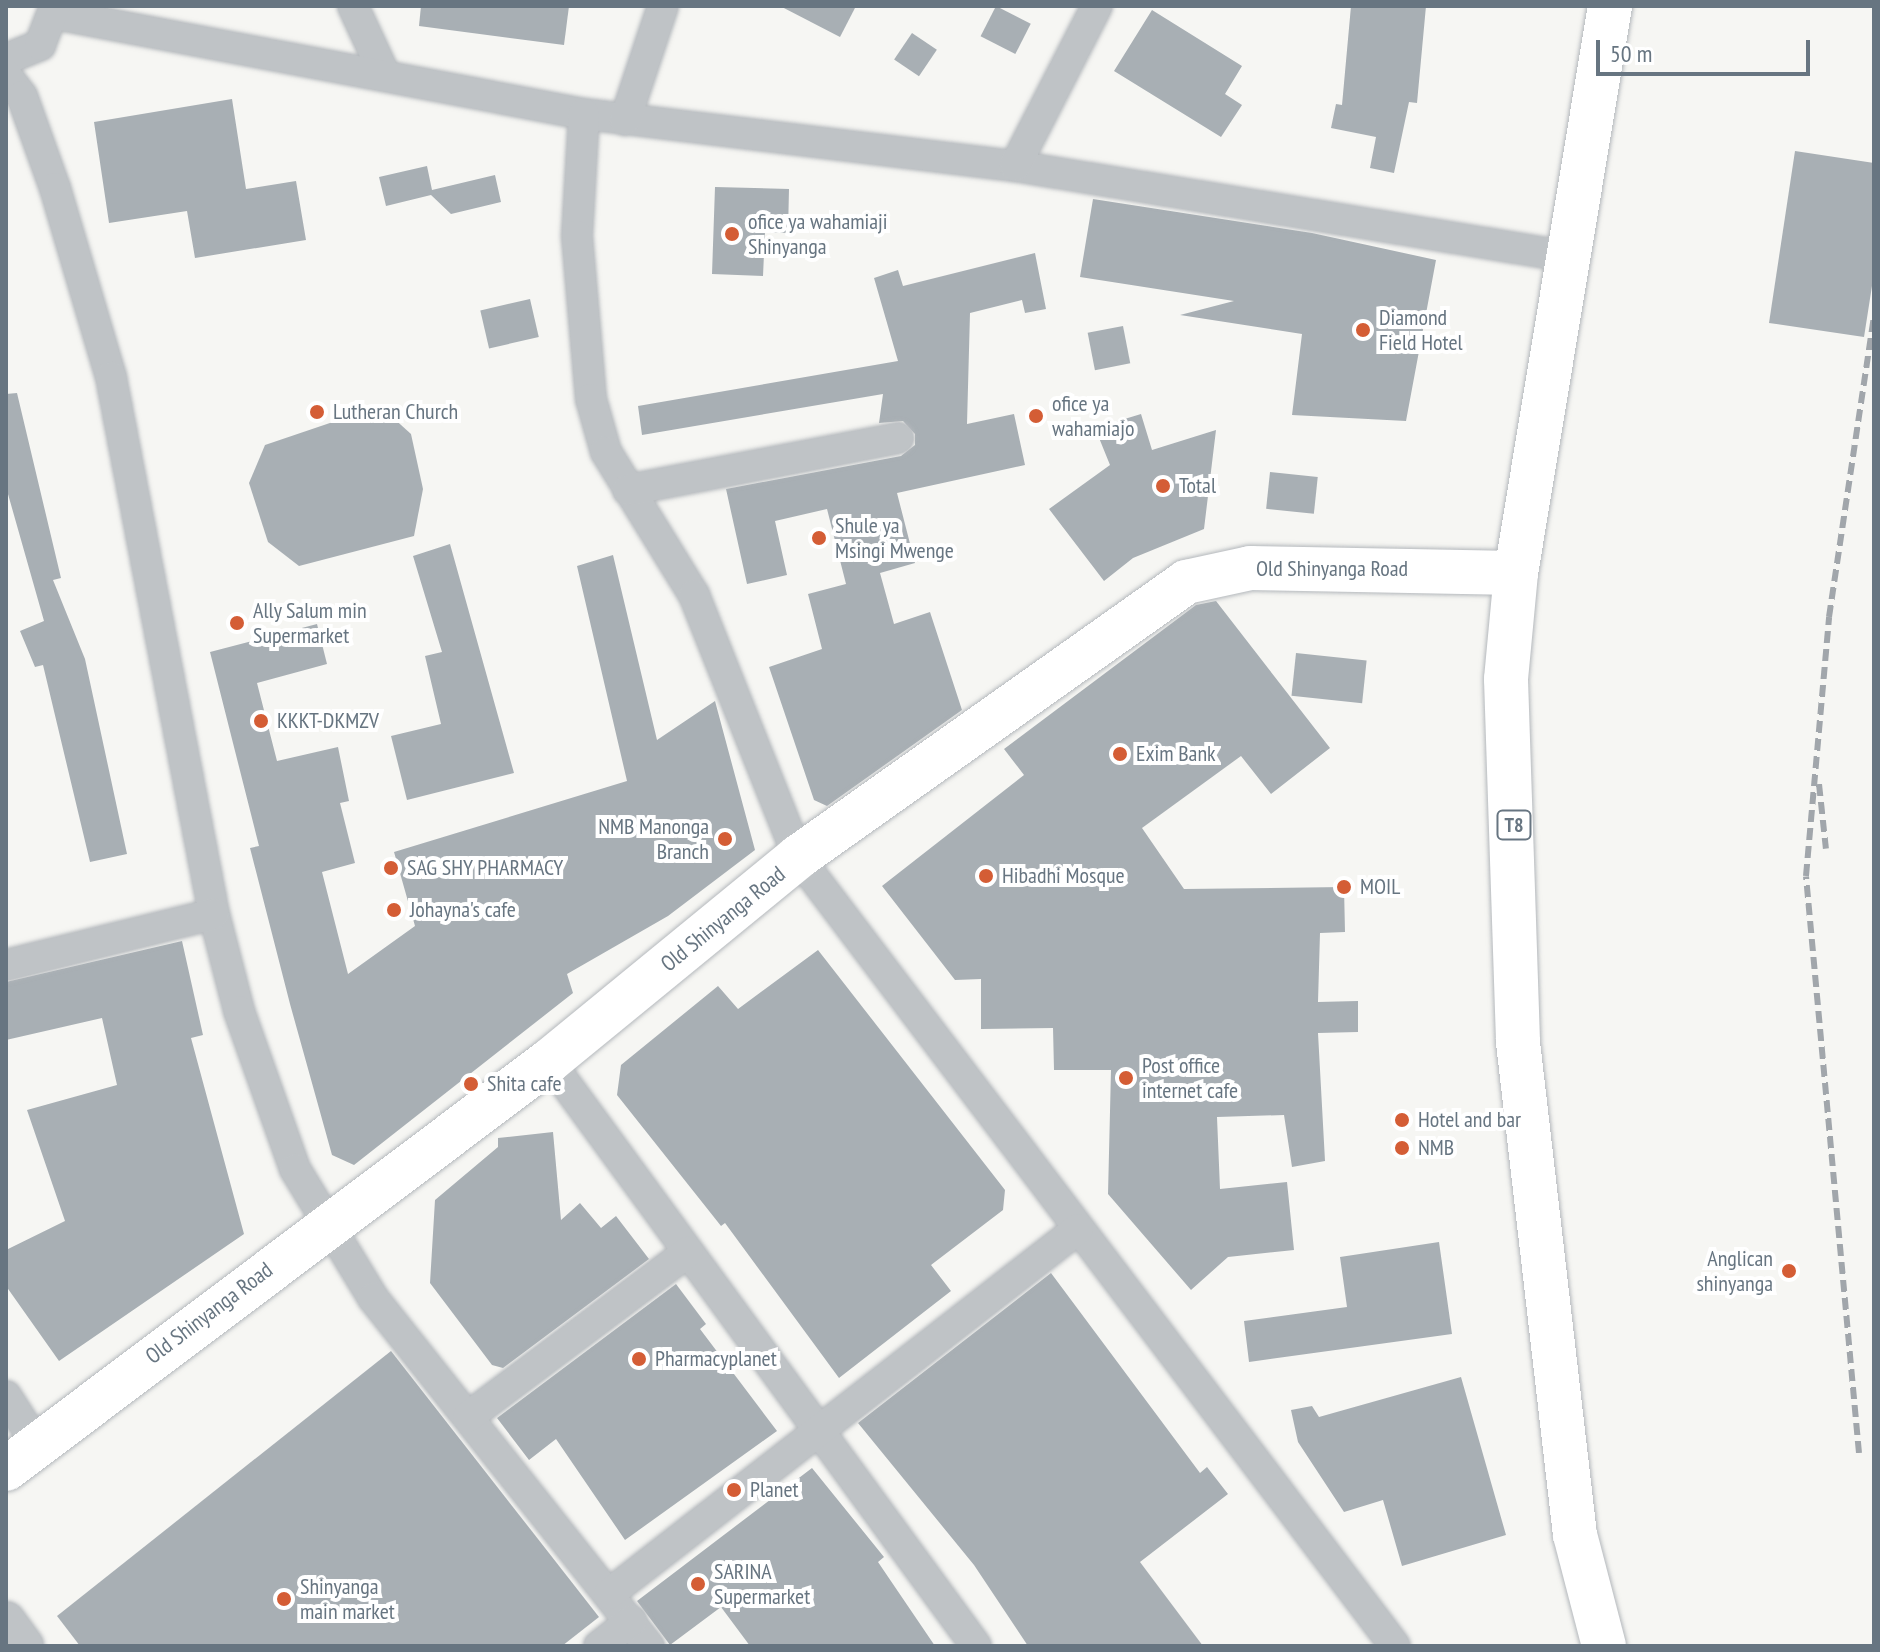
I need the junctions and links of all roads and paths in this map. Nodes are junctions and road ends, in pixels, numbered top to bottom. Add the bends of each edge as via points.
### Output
1 (353, 6) edge
2 (663, 6) edge
3 (1097, 6) edge
4 (1610, 6) edge
5 (55, 10) edge
6 (6, 59) edge
7 (384, 73) junction
8 (6, 75) edge
9 (584, 114) junction
10 (625, 120) junction
11 (1015, 166) junction
12 (1571, 257) junction
13 (898, 438) dead end
14 (628, 490) junction
15 (1516, 573) junction
16 (798, 857) junction
17 (214, 914) junction
18 (6, 965) edge
19 (549, 1061) junction
20 (325, 1226) junction
21 (1078, 1229) junction
22 (688, 1252) junction
23 (6, 1396) edge
24 (468, 1417) junction
25 (816, 1429) junction
26 (21, 1456) edge
27 (609, 1594) junction
28 (6, 1621) edge
29 (631, 1621) junction
30 (24, 1646) edge
31 (599, 1646) edge
32 (649, 1646) edge
33 (976, 1646) edge
34 (1395, 1646) edge
35 (1604, 1646) edge

1 - 7 street
2 - 10 street
3 - 11 street
4 - 12 main road, T8
5 - 6 street via 40,45
5 - 7 street
7 - 9 street
8 - 17 street via 22,96 55,188 111,377
9 - 10 street
9 - 14 street via 577,236 591,399 606,452
10 - 11 street
11 - 12 street
12 - 15 main road, T8
13 - 14 street
14 - 16 street via 694,595
15 - 16 main road, Old Shinyanga Road via 1250,568 1186,582
15 - 35 main road, T8 via 1506,679 1518,1041 1575,1535
16 - 19 main road, Old Shinyanga Road
16 - 21 street
17 - 18 street
17 - 20 street via 239,1011 295,1169
19 - 20 main road, Old Shinyanga Road
19 - 22 street
20 - 24 street via 373,1298
20 - 26 main road, Old Shinyanga Road
21 - 25 street
21 - 34 street
22 - 24 street
22 - 25 street
23 - 26 street
24 - 27 street
25 - 27 street
25 - 33 street
27 - 29 street
28 - 30 street
29 - 31 street
29 - 32 street

